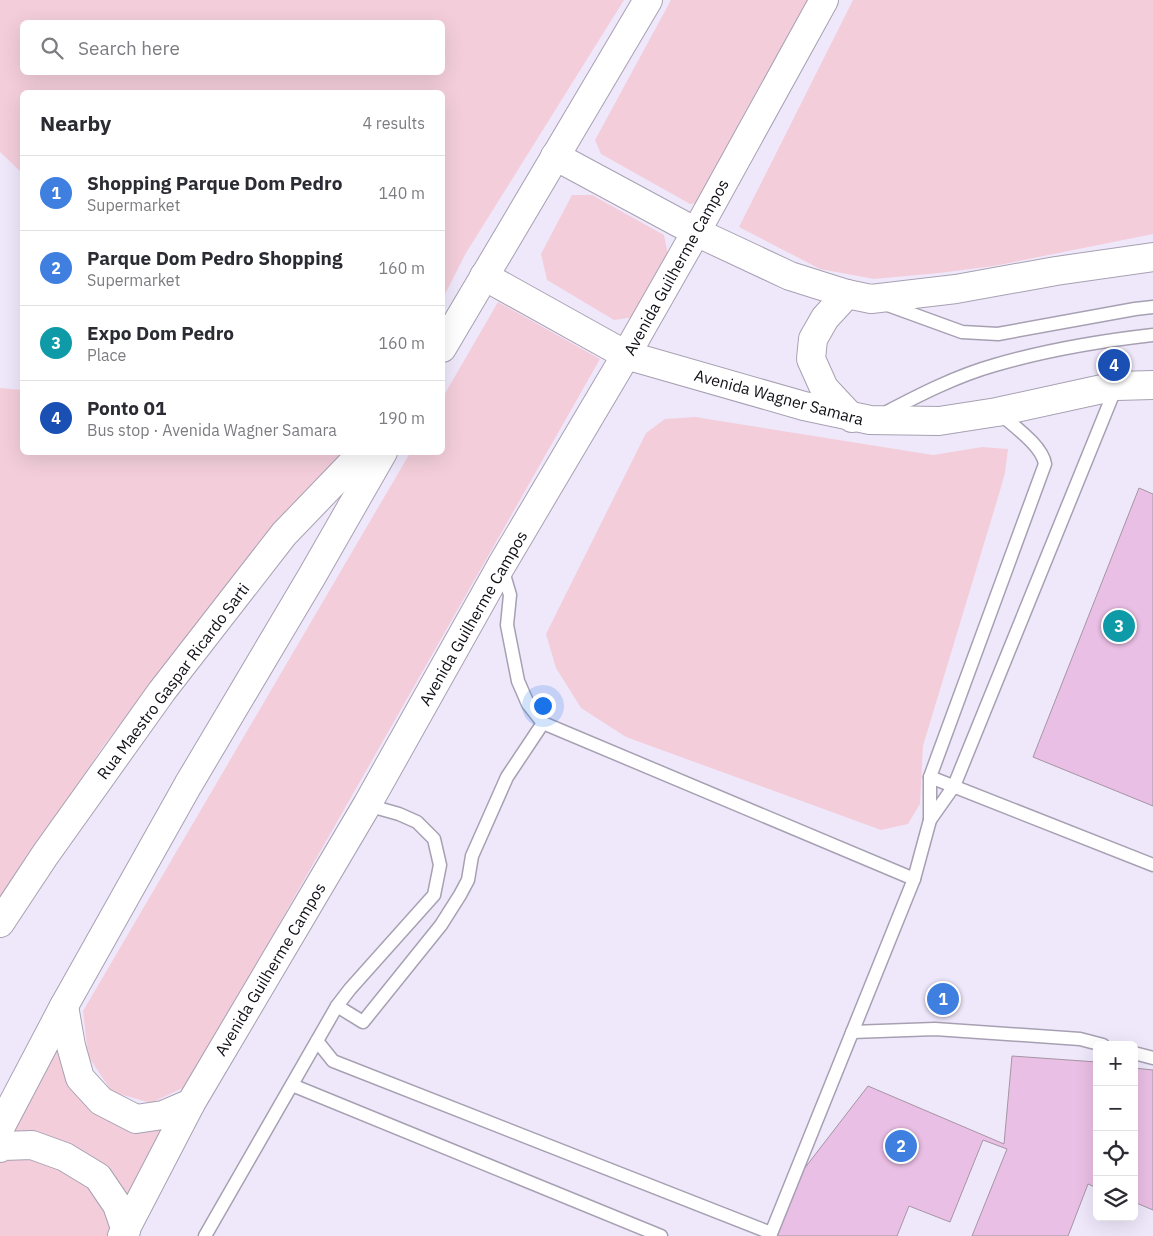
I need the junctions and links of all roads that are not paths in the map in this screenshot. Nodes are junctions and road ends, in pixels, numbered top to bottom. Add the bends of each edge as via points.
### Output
1 (648, 0) edge
2 (824, 0) edge
3 (555, 156) junction
4 (696, 232) junction
5 (1153, 257) edge
6 (484, 276) junction
7 (859, 296) junction
8 (1153, 307) edge
9 (1153, 335) edge
10 (445, 343) edge
11 (626, 355) junction
12 (1153, 385) edge
13 (1116, 386) junction
14 (998, 412) junction
15 (861, 419) junction
16 (359, 455) edge
17 (381, 455) edge
18 (501, 566) junction
19 (544, 723) junction
20 (930, 777) junction
21 (954, 786) junction
22 (366, 805) junction
23 (930, 820) junction
24 (1153, 866) edge
25 (914, 879) junction
26 (0, 923) edge
27 (64, 1006) junction
28 (338, 1006) junction
29 (852, 1032) junction
30 (317, 1041) junction
31 (1093, 1042) edge
32 (1138, 1054) edge
33 (1153, 1058) edge
34 (292, 1085) junction
35 (191, 1103) junction
36 (0, 1128) edge
37 (0, 1148) edge
38 (124, 1233) edge
39 (770, 1234) edge
40 (205, 1236) edge
41 (662, 1236) edge

1 - 3 main road
2 - 4 main road, Avenida Guilherme Campos
3 - 4 main road
3 - 6 main road
4 - 7 main road via 790,276
4 - 11 main road, Avenida Guilherme Campos
5 - 7 main road via 956,289
6 - 10 main road
6 - 11 main road, Avenida Wagner Samara
7 - 8 lane via 962,332 998,334
7 - 15 main road via 825,318 813,339 811,359 824,388
9 - 15 lane via 1097,342 995,365
11 - 15 main road, Avenida Wagner Samara
11 - 18 main road, Avenida Guilherme Campos
12 - 13 main road, Avenida Wagner Samara
13 - 14 main road, Avenida Wagner Samara
13 - 21 lane
14 - 15 main road, Avenida Wagner Samara via 939,421
14 - 20 lane via 1037,447 1046,464
16 - 26 main road, Rua Maestro Gaspar Ricardo Sarti via 284,534 162,690
17 - 27 main road via 188,785
18 - 19 lane via 510,595 507,625 518,681 528,704
18 - 22 main road, Avenida Guilherme Campos
19 - 25 lane
19 - 28 lane via 507,778 472,856 468,880 441,925 363,1022
20 - 21 lane
20 - 23 lane
21 - 23 lane
21 - 24 lane
22 - 28 lane via 417,822 434,839 440,865 434,895
22 - 35 main road, Avenida Guilherme Campos
23 - 25 lane
25 - 29 lane
27 - 35 main road via 70,1046 80,1078 101,1101 136,1119 163,1116
27 - 36 main road
28 - 30 lane
29 - 31 lane via 935,1029
29 - 39 lane
30 - 34 lane
30 - 39 lane via 333,1061
32 - 33 lane
34 - 40 lane
34 - 41 lane
35 - 38 main road, Avenida Guilherme Campos
37 - 38 main road via 32,1145 65,1157 98,1178 117,1204

